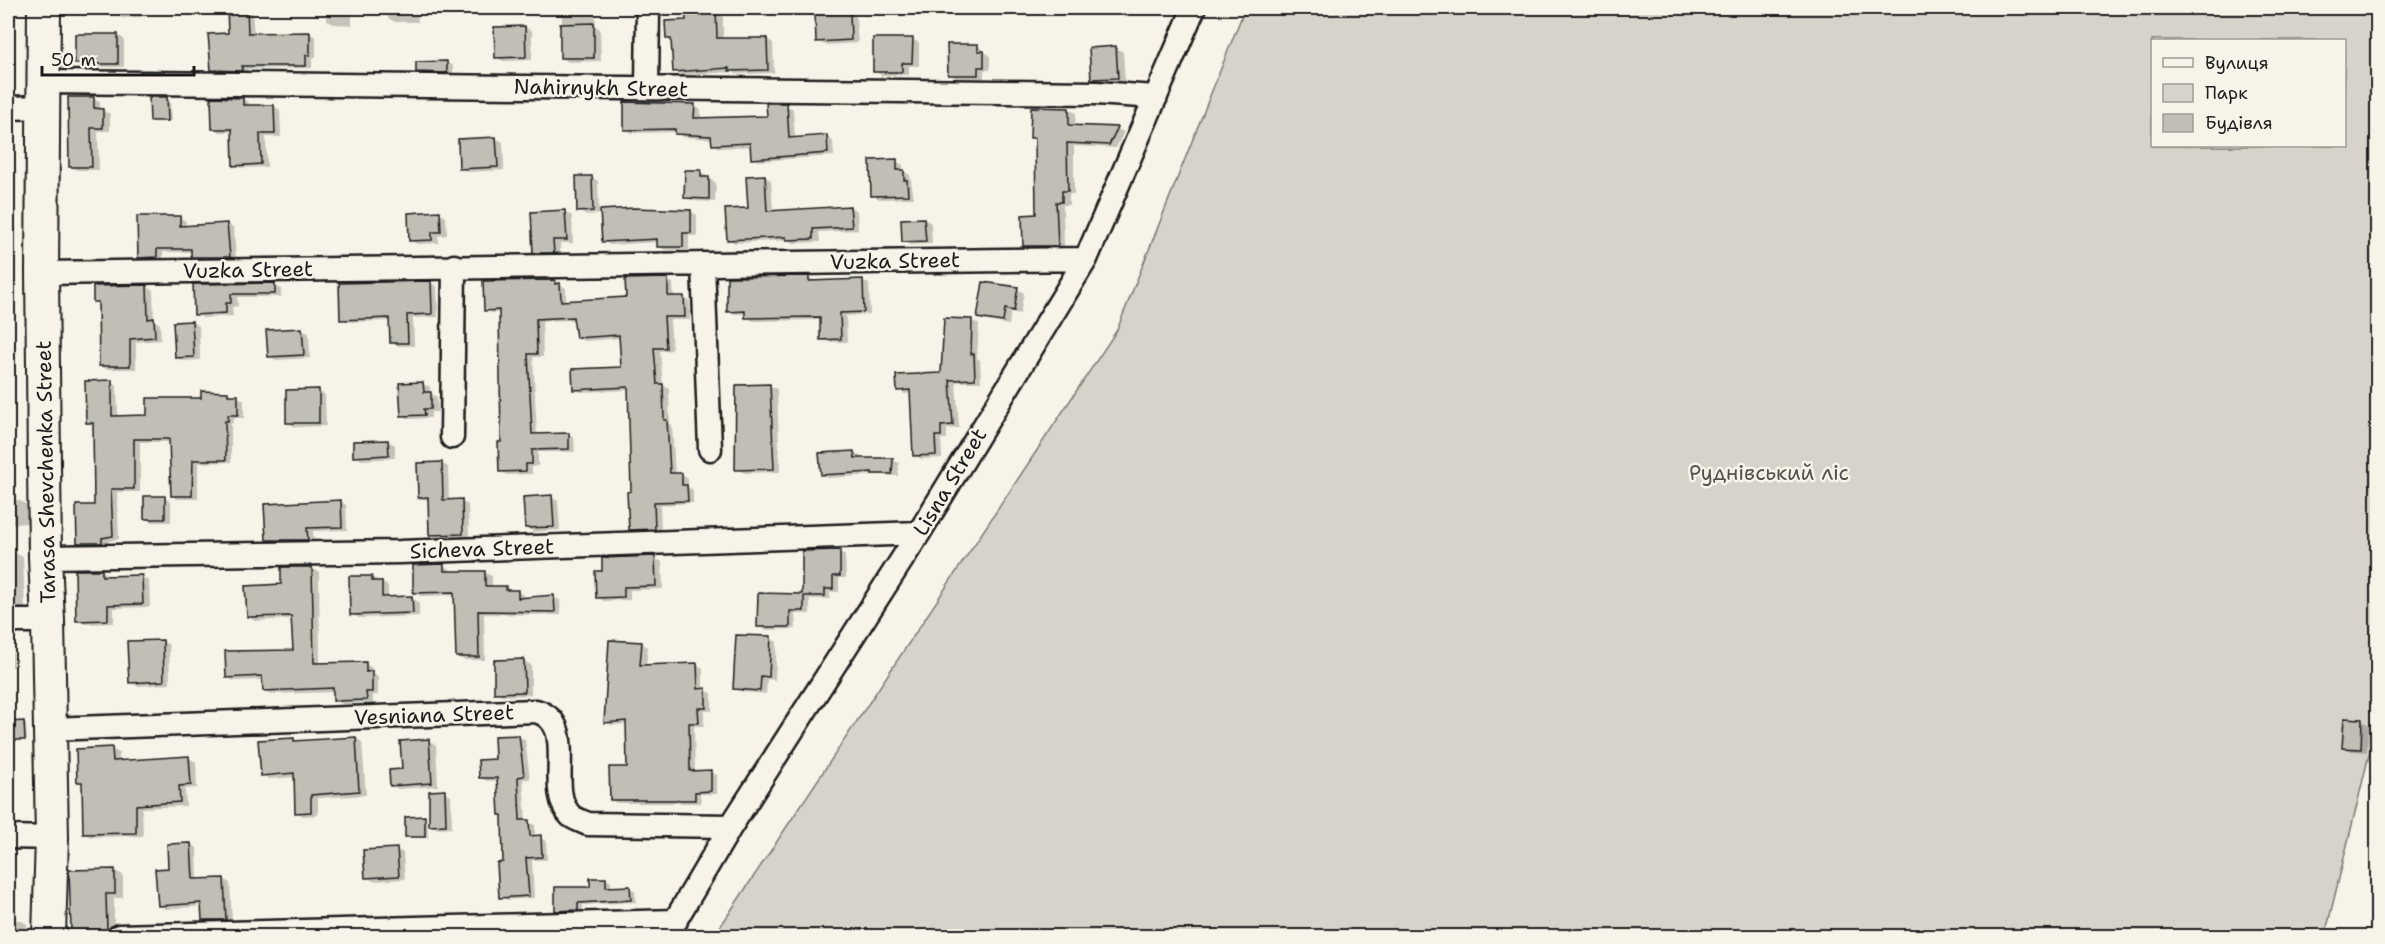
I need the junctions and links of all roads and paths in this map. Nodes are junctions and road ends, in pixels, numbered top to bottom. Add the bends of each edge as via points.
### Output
1 (44, 8) edge
2 (648, 8) edge
3 (1194, 8) edge
4 (647, 88) junction
5 (44, 94) junction
6 (1156, 97) junction
7 (8, 108) edge
8 (1086, 259) junction
9 (703, 264) junction
10 (454, 266) junction
11 (42, 273) junction
12 (452, 437) dead end
13 (710, 449) dead end
14 (919, 533) junction
15 (45, 557) junction
16 (8, 621) edge
17 (48, 621) junction
18 (50, 729) junction
19 (731, 826) junction
20 (8, 837) edge
21 (52, 838) junction
22 (671, 928) edge
23 (49, 936) edge
24 (119, 936) edge

1 - 5 street, Tarasa Shevchenka Street
2 - 4 street
3 - 6 street, Lisna Street
4 - 5 street, Nahirnykh Street
4 - 6 street, Nahirnykh Street
5 - 7 street, Nahirnykh Street
5 - 11 street, Tarasa Shevchenka Street
6 - 8 street, Lisna Street
8 - 9 street, Vuzka Street
8 - 14 street, Lisna Street
9 - 10 street, Vuzka Street
9 - 13 street
10 - 11 street, Vuzka Street
10 - 12 street
11 - 15 street, Tarasa Shevchenka Street
14 - 15 street, Sicheva Street via 400,552
14 - 19 street, Lisna Street
15 - 17 street, Tarasa Shevchenka Street
16 - 17 street
17 - 18 street, Tarasa Shevchenka Street
18 - 19 street, Vesniana Street via 536,711 547,714 557,726 562,801 571,816 588,824
18 - 21 street, Tarasa Shevchenka Street
19 - 22 street, Lisna Street
20 - 21 street
21 - 23 street, Tarasa Shevchenka Street
22 - 24 street

